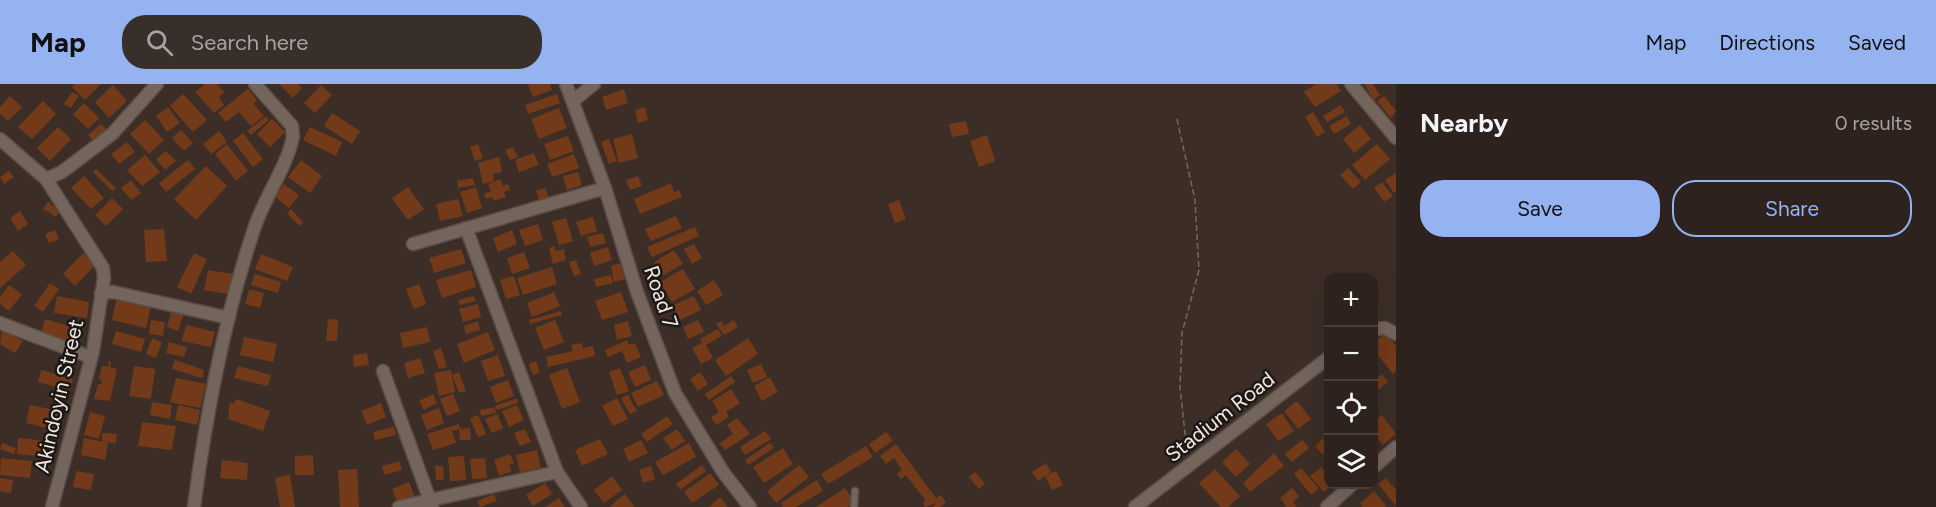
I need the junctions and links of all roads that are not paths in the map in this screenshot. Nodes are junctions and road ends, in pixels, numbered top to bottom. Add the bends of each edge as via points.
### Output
1 (255, 84) edge
2 (566, 84) edge
3 (594, 84) edge
4 (1351, 84) edge
5 (150, 86) edge
6 (573, 101) junction
7 (1396, 138) edge
8 (0, 139) edge
9 (46, 179) junction
10 (605, 188) junction
11 (466, 228) junction
12 (413, 244) dead end
13 (101, 293) junction
14 (229, 318) junction
15 (0, 323) edge
16 (1378, 329) edge
17 (1396, 334) edge
18 (90, 357) junction
19 (1324, 362) edge
20 (383, 371) dead end
21 (1396, 447) edge
22 (1378, 463) edge
23 (557, 472) junction
24 (1347, 489) edge
25 (855, 491) dead end
26 (431, 504) edge
27 (52, 507) edge
28 (194, 507) edge
29 (399, 507) edge
30 (582, 507) edge
31 (750, 507) edge
32 (854, 507) edge
33 (1135, 507) edge
34 (1327, 507) edge

1 - 14 street via 292,126 293,137 254,228
2 - 6 street, Road 7
3 - 6 street
4 - 7 street
5 - 9 street via 112,134 63,172
6 - 10 street, Road 7
8 - 9 street, Akindoyin Street
9 - 13 street, Akindoyin Street via 99,259 104,278
10 - 11 street
10 - 31 street, Road 7 via 637,292 675,393 723,472
11 - 12 street
11 - 23 street
13 - 14 street via 113,292
13 - 18 street, Akindoyin Street
14 - 28 street via 201,449
15 - 18 street
16 - 17 street
18 - 27 street, Akindoyin Street
19 - 33 street, Stadium Road
20 - 26 street
21 - 22 street
23 - 26 street
23 - 30 street
24 - 34 street
25 - 32 lane
26 - 29 street

